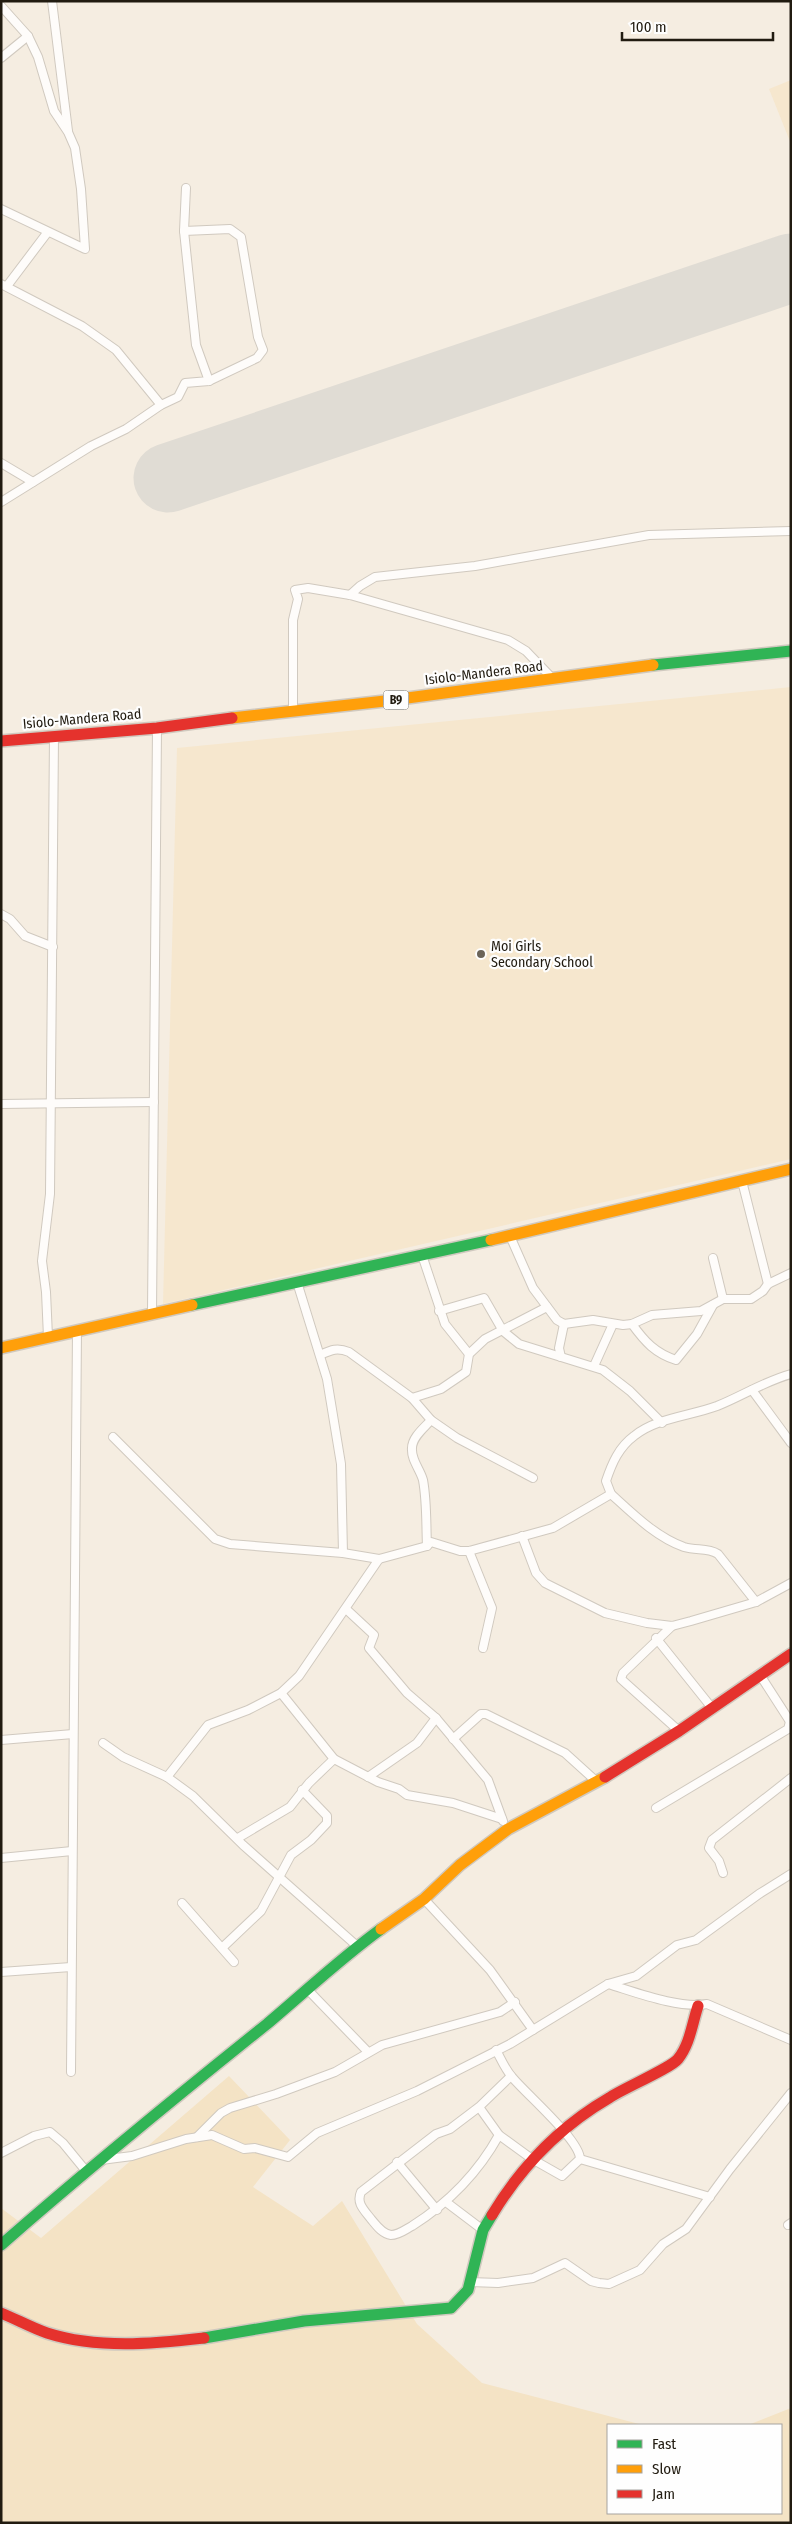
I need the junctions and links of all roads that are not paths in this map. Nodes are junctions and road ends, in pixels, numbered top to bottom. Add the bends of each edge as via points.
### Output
1 (52, 1) edge
2 (1, 6) edge
3 (28, 36) junction
4 (1, 58) edge
5 (68, 132) junction
6 (186, 188) dead end
7 (1, 209) edge
8 (184, 232) junction
9 (48, 233) junction
10 (4, 285) edge
11 (209, 381) junction
12 (161, 405) junction
13 (1, 463) edge
14 (33, 482) junction
15 (1, 502) edge
16 (791, 531) edge
17 (350, 595) junction
18 (791, 652) edge
19 (554, 679) junction
20 (292, 711) junction
21 (157, 728) junction
22 (54, 736) junction
23 (1, 741) edge
24 (1, 914) edge
25 (53, 947) junction
26 (154, 1102) junction
27 (52, 1103) junction
28 (1, 1104) edge
29 (791, 1169) edge
30 (742, 1181) junction
31 (510, 1236) junction
32 (422, 1255) junction
33 (713, 1258) dead end
34 (791, 1274) edge
35 (297, 1282) junction
36 (768, 1284) junction
37 (723, 1299) junction
38 (713, 1304) junction
39 (547, 1306) junction
40 (439, 1311) junction
41 (152, 1313) junction
42 (564, 1324) junction
43 (613, 1324) junction
44 (632, 1324) junction
45 (77, 1330) junction
46 (503, 1331) junction
47 (48, 1337) junction
48 (1, 1348) edge
49 (469, 1354) junction
50 (320, 1355) junction
51 (561, 1357) junction
52 (594, 1366) junction
53 (791, 1374) edge
54 (752, 1390) junction
55 (412, 1398) junction
56 (431, 1420) junction
57 (662, 1423) junction
58 (791, 1424) edge
59 (782, 1429) junction
60 (113, 1437) dead end
61 (791, 1443) edge
62 (533, 1478) dead end
63 (611, 1494) junction
64 (522, 1536) junction
65 (427, 1546) junction
66 (469, 1550) junction
67 (343, 1553) junction
68 (379, 1559) junction
69 (791, 1583) edge
70 (756, 1602) junction
71 (346, 1609) junction
72 (672, 1626) junction
73 (656, 1638) junction
74 (483, 1648) dead end
75 (791, 1654) edge
76 (760, 1675) junction
77 (281, 1693) junction
78 (712, 1708) junction
79 (436, 1718) junction
80 (790, 1721) edge
81 (679, 1731) junction
82 (73, 1734) junction
83 (454, 1739) junction
84 (1, 1740) edge
85 (103, 1743) dead end
86 (334, 1759) junction
87 (166, 1777) junction
88 (368, 1777) junction
89 (791, 1778) edge
90 (597, 1782) junction
91 (302, 1790) junction
92 (656, 1808) dead end
93 (502, 1819) junction
94 (508, 1829) junction
95 (238, 1838) junction
96 (72, 1851) junction
97 (1, 1858) edge
98 (723, 1873) dead end
99 (791, 1874) edge
100 (280, 1876) junction
101 (424, 1898) junction
102 (182, 1903) dead end
103 (357, 1946) junction
104 (223, 1947) junction
105 (234, 1962) dead end
106 (72, 1967) junction
107 (1, 1972) edge
108 (608, 1984) junction
109 (308, 1990) junction
110 (515, 2002) junction
111 (698, 2006) junction
112 (532, 2030) junction
113 (791, 2040) edge
114 (496, 2050) junction
115 (368, 2052) junction
116 (71, 2072) dead end
117 (511, 2076) junction
118 (791, 2093) edge
119 (479, 2106) junction
120 (563, 2129) junction
121 (499, 2135) junction
122 (197, 2136) junction
123 (1, 2153) edge
124 (532, 2159) junction
125 (580, 2159) junction
126 (98, 2161) junction
127 (397, 2162) junction
128 (86, 2171) junction
129 (710, 2197) junction
130 (446, 2202) junction
131 (437, 2210) junction
132 (484, 2230) junction
133 (1, 2245) edge
134 (470, 2282) junction
135 (1, 2313) edge

1 - 5 street
2 - 3 street
3 - 4 street
3 - 5 street via 54,110
5 - 9 street via 75,148 81,189 85,249
6 - 8 street
7 - 9 street
8 - 11 street via 196,345
8 - 11 street via 230,229 240,237 263,350 257,358
9 - 10 street
10 - 12 street via 82,326 116,350
11 - 12 street via 185,383 178,397
12 - 14 street via 126,429 91,446
13 - 14 street
14 - 15 street
16 - 17 street via 631,537 475,566 375,577
17 - 19 street via 513,642
17 - 20 street via 308,588 295,590 298,599 293,620
18 - 19 main road, Isiolo-Mandera Road / B9 via 641,666
19 - 20 main road, Isiolo-Mandera Road / B9
20 - 21 main road, Isiolo-Mandera Road / B9
21 - 22 main road, Isiolo-Mandera Road / B9
21 - 26 street
22 - 23 main road, Isiolo-Mandera Road / B9
22 - 25 street
24 - 25 street via 25,936
25 - 27 street
26 - 27 street
26 - 41 street
27 - 28 street
27 - 47 street via 50,1194 42,1261
29 - 30 main road
30 - 31 main road
30 - 36 street
31 - 32 main road
31 - 39 street via 533,1288
32 - 35 main road
32 - 40 street
33 - 37 street
34 - 36 street
35 - 41 main road
35 - 50 street
36 - 37 street via 751,1299
37 - 38 street
38 - 44 street via 701,1311 652,1315
38 - 44 street via 697,1334 676,1360 649,1346
39 - 42 street
39 - 46 street
40 - 46 street via 484,1298
40 - 49 street via 445,1324
41 - 45 main road
42 - 43 street via 593,1320
42 - 51 street via 558,1348
43 - 44 street
43 - 52 street
45 - 47 main road
45 - 82 street
46 - 49 street via 485,1339
46 - 51 street via 524,1347
47 - 48 main road
49 - 55 street via 466,1372 441,1388
50 - 55 street via 341,1348
50 - 67 street via 342,1472
51 - 52 street
52 - 57 street via 616,1379
53 - 54 street
54 - 57 street via 715,1407
54 - 59 street
55 - 56 street
56 - 62 street via 475,1448
56 - 65 street via 417,1436 412,1448 426,1499
57 - 63 street via 649,1426 623,1446 606,1481
58 - 59 street
59 - 61 street
60 - 67 street via 215,1539 230,1544
63 - 64 street via 553,1528
63 - 70 street via 638,1519 668,1539 686,1547 710,1548
64 - 66 street
64 - 72 street via 536,1573 545,1583 618,1618
65 - 66 street via 431,1542 460,1551
65 - 68 street
66 - 74 street via 492,1608
67 - 68 street
68 - 71 street
69 - 70 street
70 - 72 street
71 - 77 street via 308,1666
71 - 79 street via 374,1635 369,1648 407,1693
72 - 73 street
73 - 78 street
73 - 81 street via 621,1679
75 - 76 main road
76 - 78 main road
76 - 80 street
77 - 86 street
77 - 87 street via 208,1725
78 - 81 main road
79 - 83 street
79 - 88 street via 417,1743
80 - 92 street via 788,1729
81 - 90 main road
82 - 84 street
82 - 96 street
83 - 90 street via 481,1714 486,1714 565,1753
83 - 93 street via 488,1780
85 - 87 street via 123,1757
86 - 88 street
86 - 91 street
87 - 95 street via 193,1796
88 - 93 street via 407,1795 453,1803
89 - 98 street via 712,1840 709,1848
90 - 94 main road
91 - 95 street via 290,1806
91 - 100 street via 328,1816 327,1823 291,1855
93 - 94 street
94 - 101 main road via 460,1865
95 - 100 street
96 - 97 street
96 - 106 street
99 - 108 street via 696,1940 677,1945 636,1976
100 - 103 street
100 - 104 street via 261,1911
101 - 103 main road
101 - 110 street
102 - 104 street
103 - 109 main road
104 - 105 street
106 - 107 street
106 - 116 street
108 - 111 street
108 - 112 street
109 - 115 street
109 - 126 main road
110 - 112 street
110 - 115 street via 500,2012 390,2042
111 - 113 street via 707,2004
111 - 120 main road via 688,2044 677,2060 608,2098
112 - 114 street
114 - 117 street
114 - 122 street via 401,2098 317,2134 288,2157 255,2148 244,2150 212,2135
115 - 122 street via 334,2072 230,2108
117 - 119 street
117 - 120 street
118 - 129 street
119 - 121 street
119 - 127 street via 450,2129 436,2134
120 - 124 main road
120 - 125 street
121 - 124 street
121 - 130 street via 476,2172
122 - 126 street via 132,2156
123 - 128 street via 34,2136 50,2132
124 - 125 street via 562,2176
124 - 132 main road via 507,2190
125 - 129 street
126 - 128 main road
127 - 131 street
127 - 131 street via 372,2181 358,2197 361,2206 379,2228 394,2235
128 - 133 main road
129 - 134 street via 686,2229 664,2244 647,2264 609,2284 591,2281 565,2263 533,2278 498,2283
130 - 131 street
130 - 132 street
132 - 134 main road
134 - 135 main road via 458,2303 441,2310 378,2312 159,2343 111,2344 80,2340 48,2333

